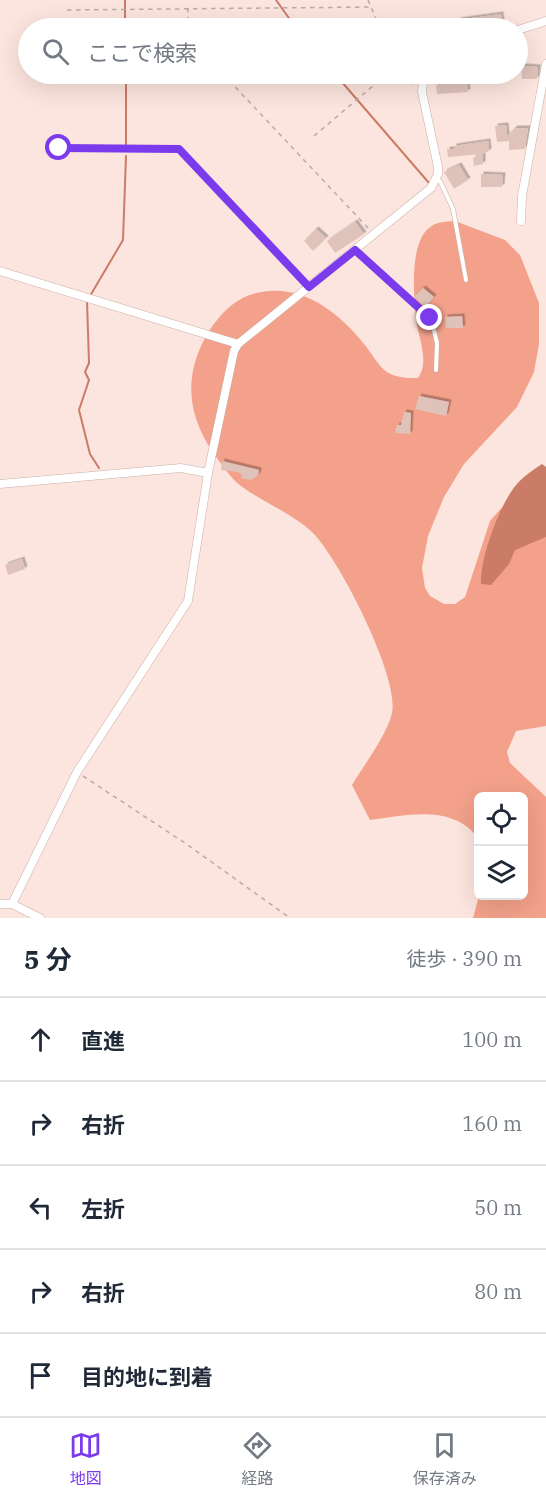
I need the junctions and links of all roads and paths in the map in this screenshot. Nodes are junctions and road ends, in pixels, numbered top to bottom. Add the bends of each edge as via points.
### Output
1 (368, 0) edge
2 (188, 8) junction
3 (371, 8) junction
4 (67, 10) dead end
5 (188, 18) edge
6 (376, 18) edge
7 (546, 21) edge
8 (528, 27) edge
9 (546, 64) edge
10 (232, 84) edge
11 (375, 84) edge
12 (411, 84) edge
13 (423, 84) edge
14 (422, 92) junction
15 (314, 136) dead end
16 (59, 148) dead end
17 (435, 180) junction
18 (521, 221) dead end
19 (374, 234) junction
20 (355, 250) junction
21 (0, 271) edge
22 (466, 280) dead end
23 (309, 287) junction
24 (238, 344) junction
25 (436, 370) dead end
26 (208, 473) junction
27 (0, 484) edge
28 (77, 772) junction
29 (0, 904) edge
30 (12, 904) junction
31 (40, 918) edge
32 (290, 918) edge

1 - 3 path
2 - 3 path
2 - 4 path
2 - 5 path
3 - 6 path
7 - 8 street
9 - 18 street
10 - 19 path
11 - 15 path
12 - 14 path
13 - 14 street
14 - 17 street via 438,167
16 - 23 path via 179,149
17 - 19 street via 431,188
17 - 22 lane via 440,181 453,209
19 - 20 street
20 - 23 street
20 - 25 lane via 430,318 437,343
21 - 24 street
23 - 24 street
24 - 26 street
26 - 27 street via 181,468
26 - 28 street via 188,601
28 - 30 street
28 - 32 path
29 - 30 street
30 - 31 street

